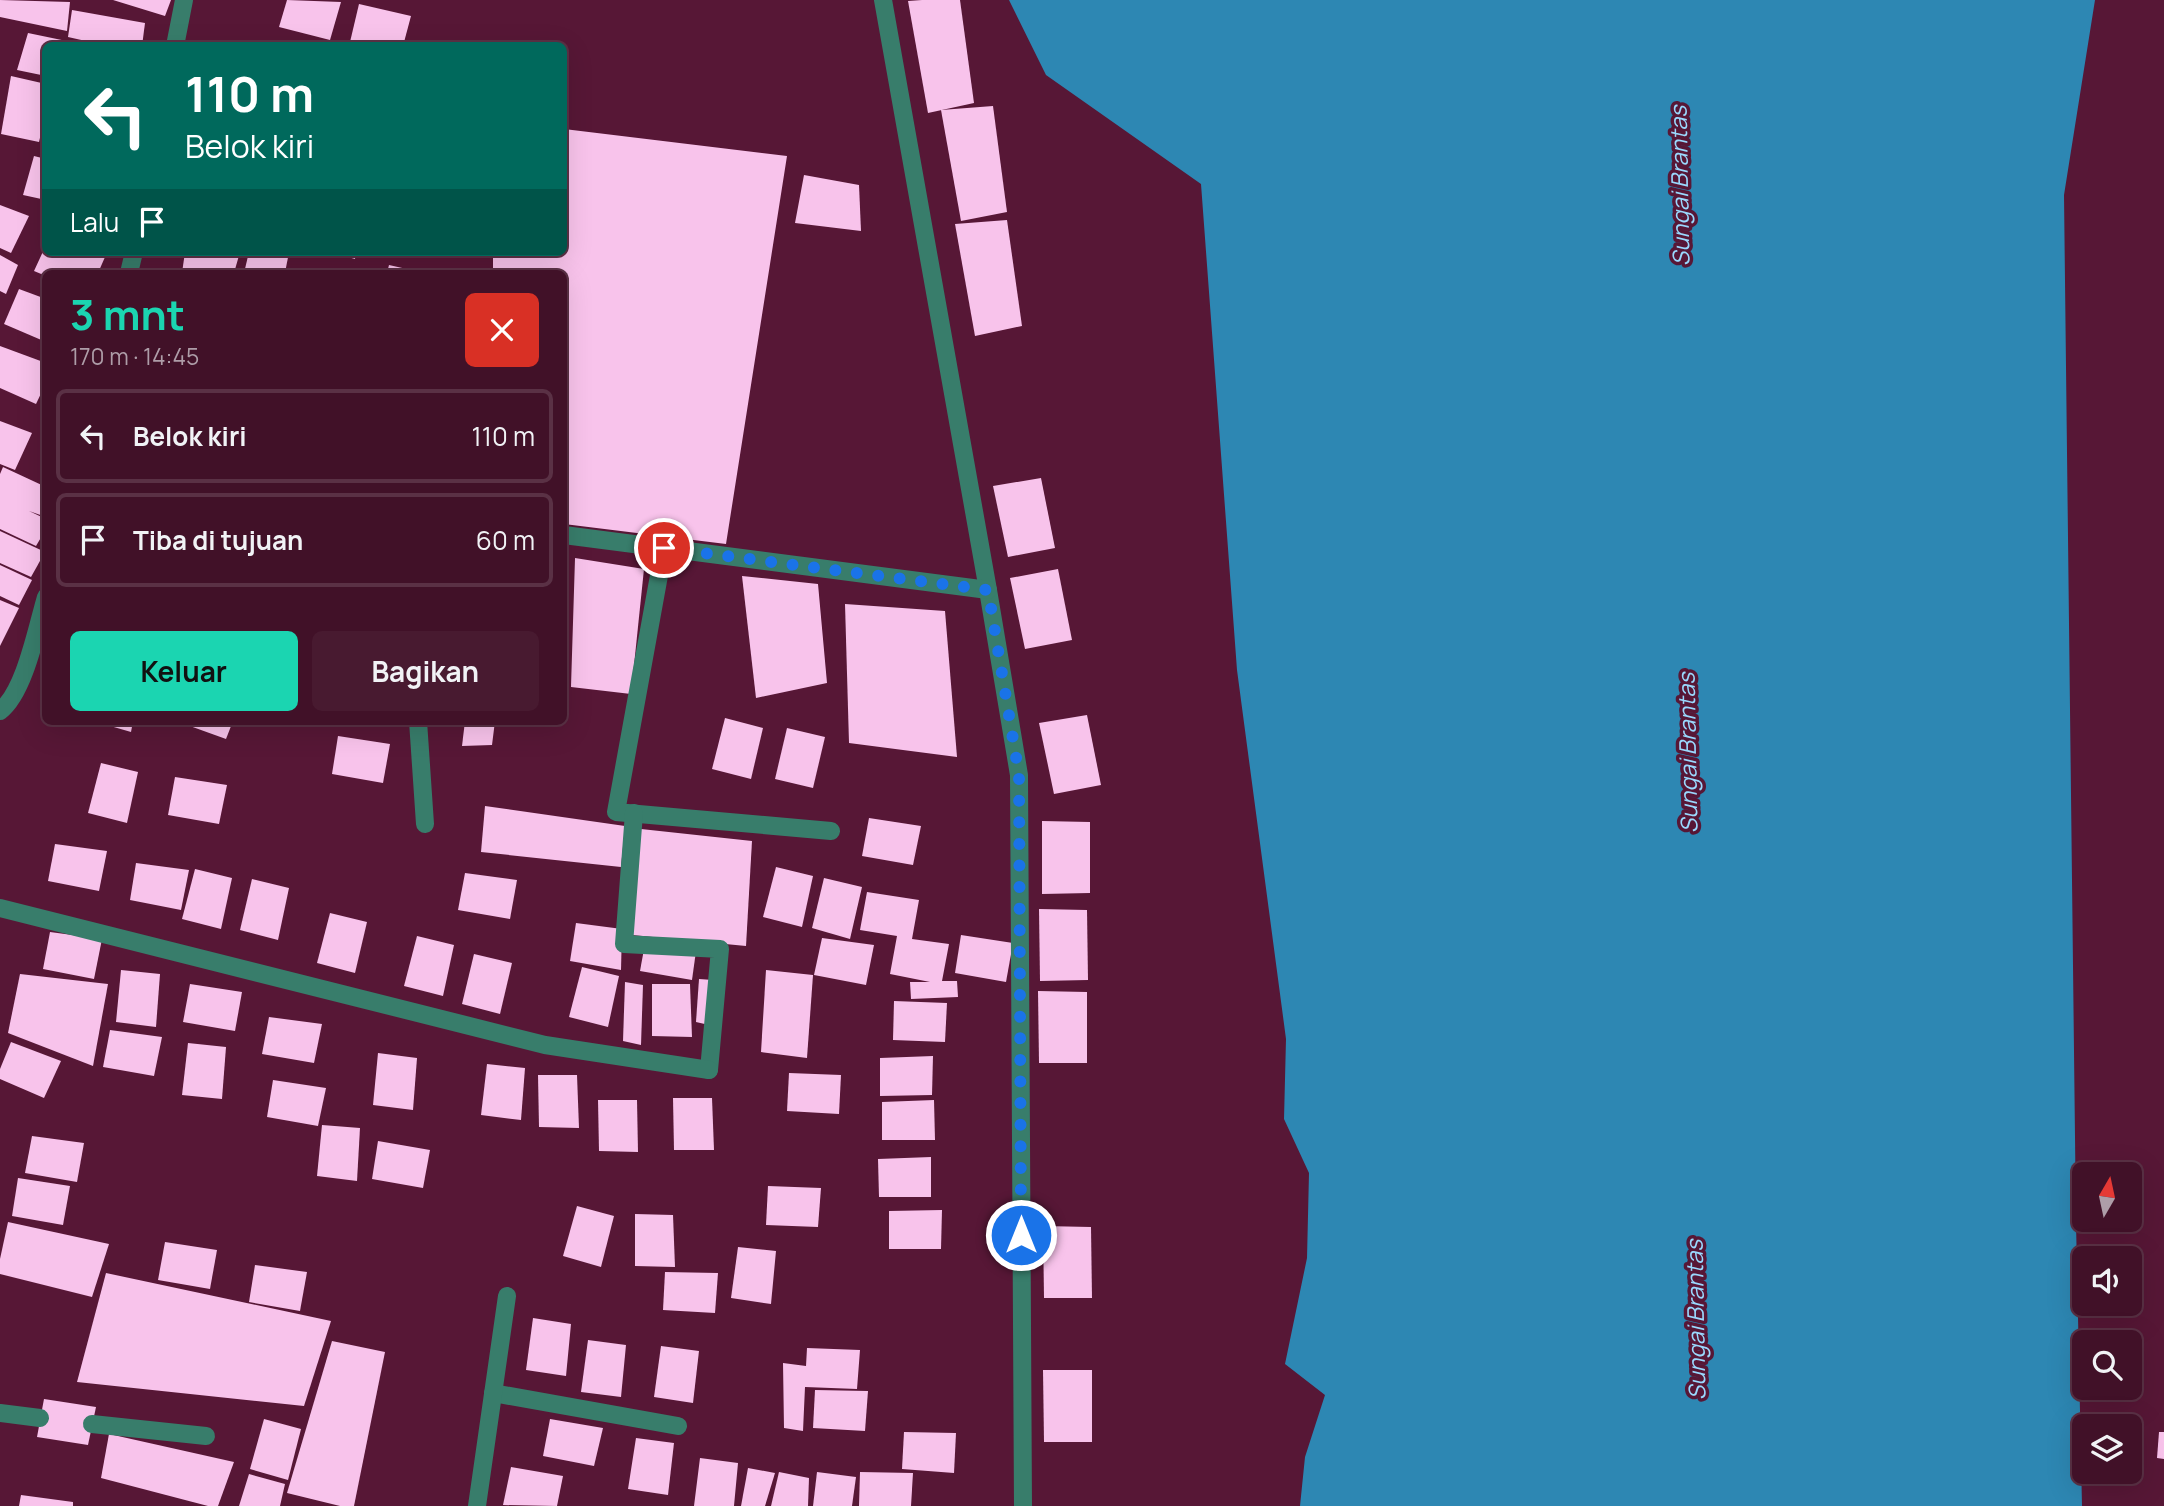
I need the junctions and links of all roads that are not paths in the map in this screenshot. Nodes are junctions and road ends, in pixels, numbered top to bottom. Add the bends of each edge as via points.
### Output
1 (184, 0) edge
2 (883, 0) edge
3 (176, 42) edge
4 (567, 535) edge
5 (664, 548) junction
6 (988, 590) junction
7 (42, 610) edge
8 (0, 710) edge
9 (418, 725) edge
10 (634, 813) junction
11 (425, 824) dead end
12 (831, 831) dead end
13 (0, 908) edge
14 (507, 1296) dead end
15 (493, 1393) junction
16 (0, 1413) edge
17 (40, 1418) dead end
18 (92, 1424) dead end
19 (678, 1426) dead end
20 (206, 1436) dead end
21 (477, 1506) edge
22 (1023, 1506) edge

1 - 3 street
2 - 6 street
4 - 5 street
5 - 6 street
5 - 10 street via 616,812
6 - 22 street via 1019,775
7 - 8 street via 20,683
9 - 11 street
10 - 12 street
10 - 13 street via 624,944 720,949 709,1070 545,1045
14 - 15 street
15 - 19 street
15 - 21 street
16 - 17 street
18 - 20 street

